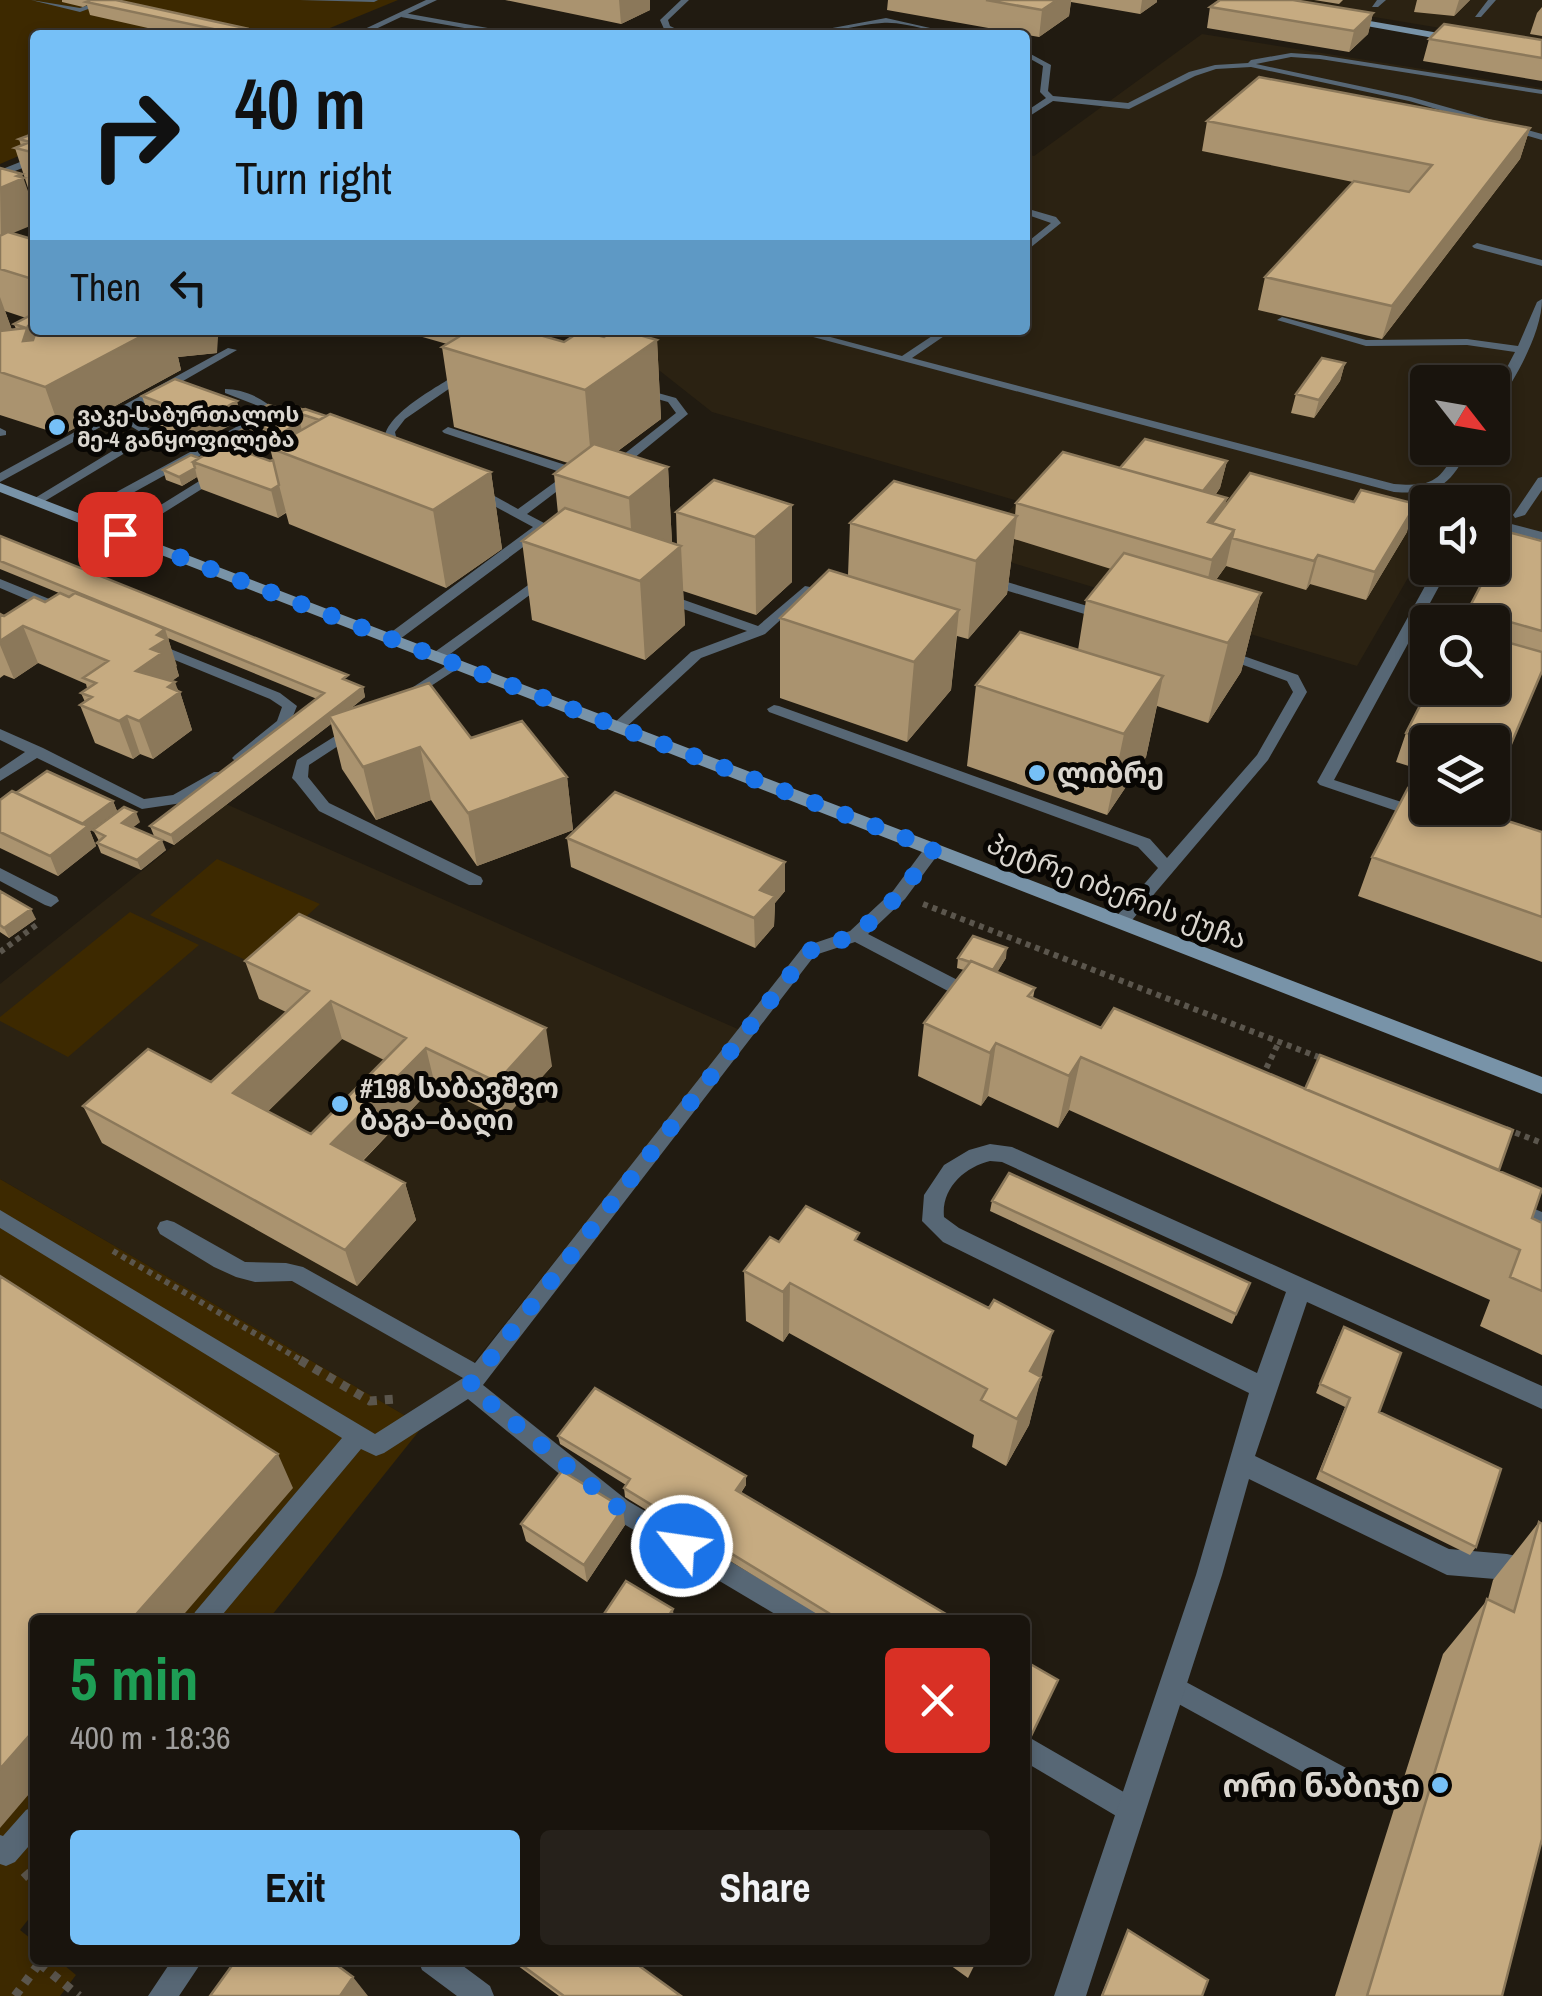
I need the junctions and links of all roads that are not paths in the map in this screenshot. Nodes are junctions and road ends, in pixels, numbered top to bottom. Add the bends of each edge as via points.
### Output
1 (35, 0) edge
2 (109, 0) edge
3 (304, 0) edge
4 (374, 0) edge
5 (433, 0) edge
6 (686, 0) edge
7 (1492, 0) edge
8 (1478, 15) dead end
9 (404, 16) junction
10 (1337, 19) edge
11 (369, 30) edge
12 (487, 30) edge
13 (674, 30) edge
14 (828, 30) edge
15 (933, 30) edge
16 (1468, 40) edge
17 (1030, 56) edge
18 (1239, 65) junction
19 (1542, 92) edge
20 (1051, 98) junction
21 (1030, 113) edge
22 (1542, 137) edge
23 (30, 161) edge
24 (0, 174) edge
25 (0, 196) edge
26 (30, 205) edge
27 (1030, 213) edge
28 (1030, 246) edge
29 (1477, 246) dead end
30 (1542, 263) edge
31 (1542, 302) edge
32 (1282, 320) edge
33 (811, 335) edge
34 (940, 335) edge
35 (232, 350) dead end
36 (1521, 350) junction
37 (904, 359) junction
38 (480, 363) edge
39 (1510, 371) edge
40 (634, 389) edge
41 (229, 391) dead end
42 (122, 419) dead end
43 (448, 431) dead end
44 (27, 444) dead end
45 (48, 451) junction
46 (415, 460) edge
47 (1454, 465) edge
48 (228, 468) edge
49 (587, 475) junction
50 (0, 478) edge
51 (1542, 480) edge
52 (467, 487) edge
53 (0, 488) edge
54 (36, 502) junction
55 (520, 514) junction
56 (1520, 515) dead end
57 (78, 518) junction
58 (1510, 528) edge
59 (120, 534) junction
60 (1542, 536) edge
61 (498, 538) dead end
62 (516, 545) junction
63 (1510, 549) edge
64 (1542, 557) edge
65 (568, 570) edge
66 (965, 573) edge
67 (0, 583) edge
68 (1433, 585) edge
69 (805, 590) edge
70 (646, 592) edge
71 (73, 613) edge
72 (1128, 623) edge
73 (760, 631) junction
74 (128, 636) edge
75 (391, 639) junction
76 (1200, 645) edge
77 (446, 660) junction
78 (394, 703) edge
79 (774, 709) dead end
80 (363, 723) edge
81 (618, 727) junction
82 (0, 734) edge
83 (38, 752) junction
84 (0, 776) edge
85 (1410, 810) edge
86 (934, 849) junction
87 (1168, 868) junction
88 (0, 874) edge
89 (474, 881) dead end
90 (51, 901) road end
91 (1121, 922) junction
92 (856, 935) junction
93 (994, 1006) edge
94 (1542, 1086) edge
95 (1488, 1198) edge
96 (0, 1218) edge
97 (1542, 1221) edge
98 (167, 1228) dead end
99 (1299, 1290) junction
100 (473, 1381) junction
101 (1264, 1388) junction
102 (1542, 1398) edge
103 (358, 1436) junction
104 (1240, 1462) junction
105 (1542, 1575) edge
106 (207, 1615) edge
107 (800, 1615) edge
108 (1172, 1688) junction
109 (1030, 1751) edge
110 (1339, 1778) dead end
111 (1132, 1810) junction
112 (30, 1825) edge
113 (0, 1848) edge
114 (184, 1965) edge
115 (439, 1965) edge
116 (162, 1996) edge
117 (480, 1996) edge
118 (1070, 1996) edge

1 - 2 lane via 80,10
3 - 4 lane
5 - 9 street
6 - 13 lane via 664,20
7 - 8 lane
9 - 11 street
9 - 12 lane
10 - 16 street
14 - 15 lane via 886,20
17 - 20 lane via 1047,65 1044,92
18 - 19 lane via 1305,56
18 - 20 lane via 1192,74 1129,106
18 - 22 lane via 1410,99
20 - 21 lane
23 - 24 street
25 - 26 street
27 - 28 lane via 1056,224
29 - 30 lane
31 - 36 lane
32 - 36 lane via 1366,343 1467,342
33 - 37 lane
34 - 37 lane
35 - 45 lane
36 - 39 lane
37 - 47 lane via 1394,488 1434,489
38 - 46 lane via 388,432 392,455
40 - 49 lane via 672,400 682,414
41 - 57 lane via 271,413
42 - 54 lane via 151,433
43 - 49 lane
44 - 45 lane
45 - 50 lane
48 - 59 lane
49 - 55 lane
51 - 56 lane
52 - 55 lane
53 - 54 street, პეტრე იბერის ქუჩა
54 - 57 street, პეტრე იბერის ქუჩა
55 - 62 lane via 548,524
57 - 59 street, პეტრე იბერის ქუჩა
58 - 60 street
59 - 75 street, პეტრე იბერის ქუჩა
61 - 62 lane
62 - 75 lane
63 - 64 lane
65 - 77 lane via 551,572
66 - 72 lane
67 - 71 lane
68 - 85 lane via 1325,782
69 - 73 lane
70 - 73 lane
73 - 81 lane via 696,655
74 - 83 lane via 275,696 290,706 284,723 208,784 177,799 142,804
75 - 77 street, პეტრე იბერის ქუჩა
76 - 87 lane via 1275,670 1292,678 1300,692 1263,757
77 - 78 lane
77 - 81 street, პეტრე იბერის ქუჩა
79 - 87 lane via 1144,843
80 - 89 lane via 302,762 300,778 324,807
81 - 86 street, პეტრე იბერის ქუჩა
82 - 83 lane
83 - 84 lane
86 - 91 street, პეტრე იბერის ქუჩა
86 - 92 lane
87 - 91 lane
88 - 90 lane
91 - 94 street, პეტრე იბერის ქუჩა
92 - 93 lane
92 - 100 lane via 809,951
95 - 97 lane
96 - 103 lane
98 - 100 lane via 239,1268 296,1273
99 - 101 street
99 - 101 street via 1004,1153 986,1150 957,1165 932,1202 933,1221 950,1235
99 - 102 street
100 - 103 lane via 376,1446
100 - 107 lane via 620,1509
101 - 104 street
103 - 106 lane
104 - 105 street via 1446,1562
104 - 108 street
108 - 110 lane
108 - 111 street
109 - 111 lane
111 - 118 street
112 - 113 lane via 6,1853
114 - 116 lane
115 - 117 lane

